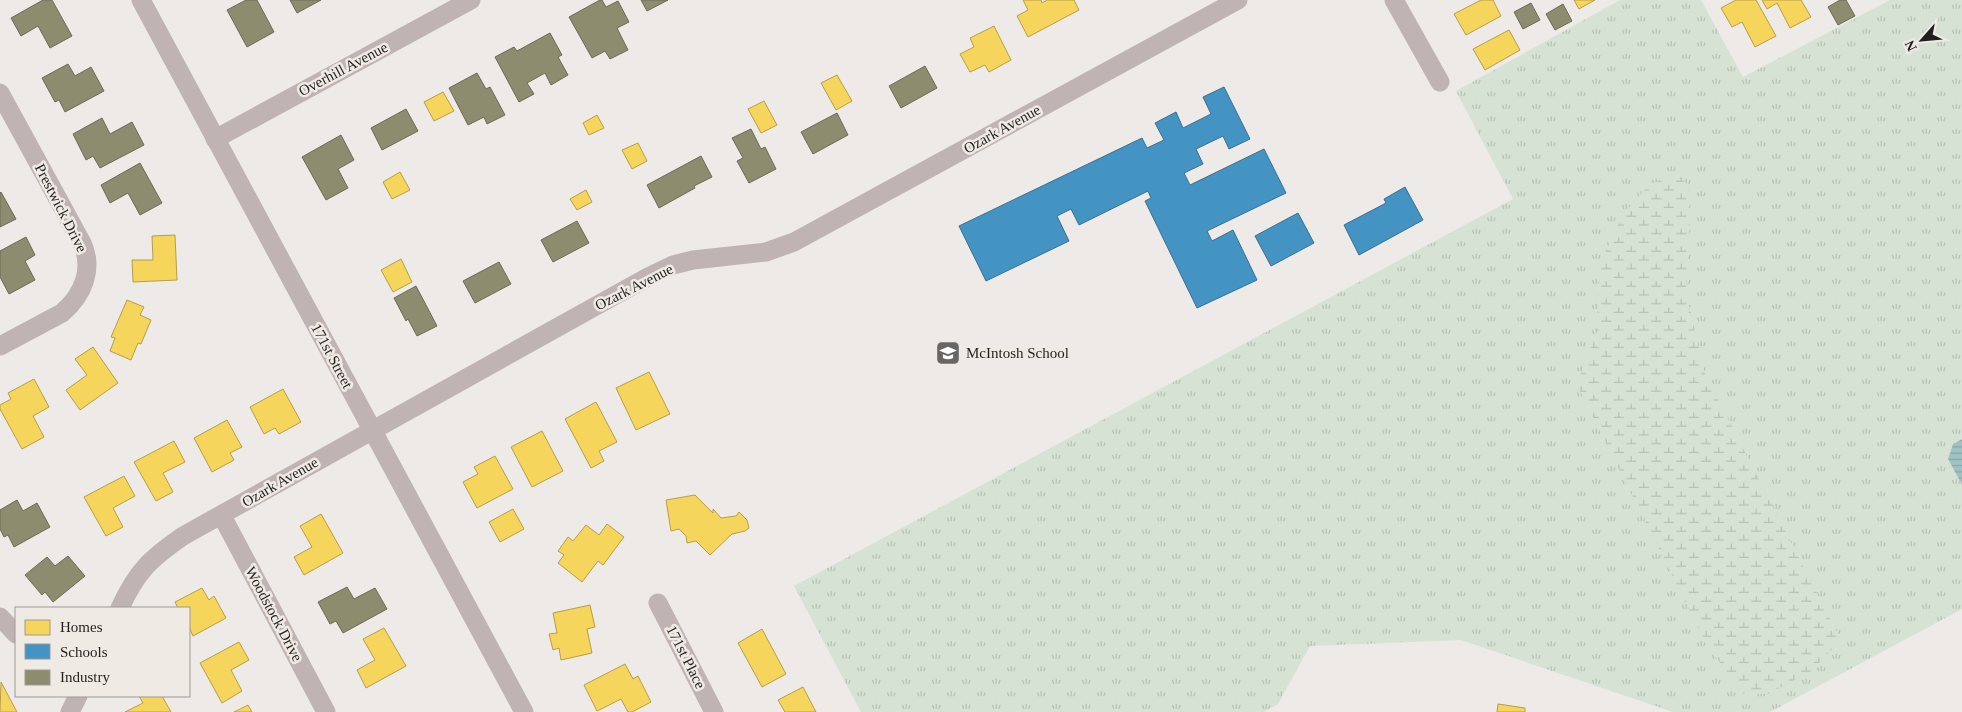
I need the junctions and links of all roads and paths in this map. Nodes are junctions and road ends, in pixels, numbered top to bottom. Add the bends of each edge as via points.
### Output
1 (141, 0) edge
2 (472, 0) edge
3 (1238, 0) edge
4 (1394, 0) edge
5 (1440, 82) dead end
6 (0, 94) edge
7 (216, 139) junction
8 (0, 346) edge
9 (372, 430) junction
10 (222, 516) junction
11 (658, 603) dead end
12 (121, 607) edge
13 (0, 617) edge
14 (15, 633) edge
15 (78, 697) edge
16 (70, 712) edge
17 (326, 712) edge
18 (524, 712) edge
19 (714, 712) edge

1 - 7 street, 171st Street
2 - 7 street, Overhill Avenue
3 - 9 street, Ozark Avenue via 794,242 766,252 673,265
4 - 5 street
6 - 8 street, Prestwick Drive via 82,243 87,266 80,294 70,307
7 - 9 street, 171st Street
9 - 10 street, Ozark Avenue
9 - 18 street, 171st Street
10 - 12 street, Ozark Avenue via 183,536 154,558 137,576
10 - 17 street, Woodstock Drive
11 - 19 street, 171st Place
13 - 14 street
15 - 16 street

